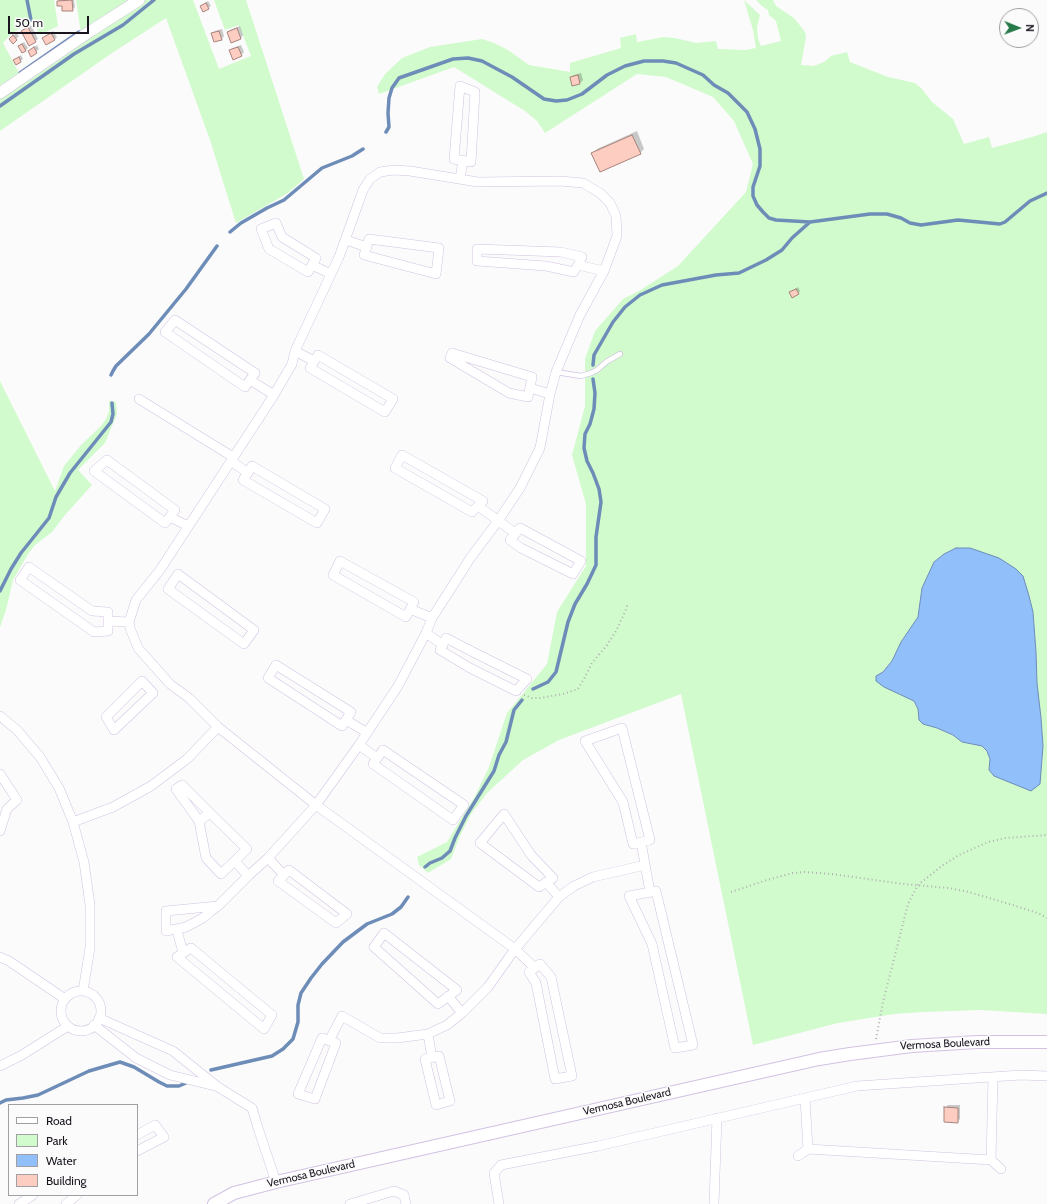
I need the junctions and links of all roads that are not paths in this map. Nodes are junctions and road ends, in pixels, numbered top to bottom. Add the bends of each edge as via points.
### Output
1 (139, 0) edge
2 (0, 93) edge
3 (463, 160) junction
4 (460, 179) junction
5 (346, 240) junction
6 (367, 247) junction
7 (312, 265) junction
8 (578, 265) junction
9 (604, 271) junction
10 (331, 274) junction
11 (295, 351) junction
12 (620, 354) dead end
13 (314, 361) junction
14 (556, 372) junction
15 (250, 380) junction
16 (530, 388) junction
17 (550, 394) junction
18 (274, 395) junction
19 (139, 399) dead end
20 (232, 459) junction
21 (248, 473) junction
22 (478, 506) junction
23 (170, 517) junction
24 (498, 521) junction
25 (188, 526) junction
26 (515, 533) junction
27 (160, 570) junction
28 (173, 581) junction
29 (410, 609) junction
30 (432, 618) junction
31 (108, 621) junction
32 (129, 622) junction
33 (426, 633) junction
34 (443, 645) junction
35 (155, 681) junction
36 (0, 716) edge
37 (346, 720) junction
38 (218, 727) junction
39 (366, 732) junction
40 (359, 745) junction
41 (377, 758) junction
42 (0, 774) edge
43 (316, 805) junction
44 (210, 813) junction
45 (199, 821) junction
46 (73, 822) junction
47 (0, 831) edge
48 (641, 842) junction
49 (268, 858) junction
50 (235, 861) junction
51 (645, 865) junction
52 (284, 875) junction
53 (248, 876) junction
54 (546, 882) junction
55 (650, 892) junction
56 (559, 897) junction
57 (218, 906) junction
58 (177, 930) junction
59 (515, 949) junction
60 (183, 953) junction
61 (0, 957) edge
62 (535, 968) junction
63 (83, 991) junction
64 (448, 996) junction
65 (65, 999) junction
66 (462, 1013) junction
67 (96, 1021) junction
68 (68, 1026) junction
69 (428, 1034) junction
70 (329, 1041) junction
71 (1047, 1042) edge
72 (432, 1058) junction
73 (0, 1066) edge
74 (1047, 1076) edge
75 (993, 1077) junction
76 (218, 1087) junction
77 (805, 1098) junction
78 (717, 1118) junction
79 (138, 1134) edge
80 (808, 1149) junction
81 (138, 1151) edge
82 (798, 1156) dead end
83 (991, 1160) junction
84 (1001, 1169) dead end
85 (276, 1182) junction
86 (31, 1196) edge
87 (76, 1196) edge
88 (19, 1204) edge
89 (66, 1204) edge
90 (214, 1204) edge
91 (350, 1204) edge
92 (406, 1204) edge
93 (499, 1204) edge
94 (714, 1204) edge

1 - 2 street
3 - 3 street via 454,159 460,86 475,92 471,162
3 - 4 street
4 - 5 street via 402,170 380,172 363,190
4 - 9 street via 478,182 583,183 600,193 610,203 616,216 616,236
5 - 6 street
5 - 10 street
6 - 6 street via 369,239 439,248 436,274 364,255
7 - 7 street via 308,272 270,249 261,229 276,223 282,237 316,258
7 - 10 street
8 - 8 street via 574,272 546,266 477,261 477,249 561,252 582,257
8 - 9 street
9 - 14 street via 580,315
10 - 11 street
11 - 13 street
11 - 18 street via 292,364
12 - 14 lane via 597,370 581,376
13 - 13 street via 318,355 393,398 385,412 310,368
14 - 17 street
15 - 15 street via 255,373 175,320 165,332 245,387
15 - 18 street
16 - 16 street via 528,397 509,393 450,358 452,353 532,377
16 - 17 street
17 - 24 street via 540,448 520,488
18 - 20 street
19 - 20 street
20 - 21 street
20 - 25 street
21 - 21 street via 252,466 325,509 317,523 243,480
22 - 22 street via 472,512 395,468 402,455 483,501
22 - 24 street
23 - 23 street via 175,510 106,460 94,471 165,524
23 - 25 street
24 - 26 street
24 - 30 street via 471,557
25 - 27 street
26 - 26 street via 510,540 521,548 573,574 581,561 520,528
27 - 28 street
27 - 32 street via 136,600
28 - 28 street via 178,574 254,630 244,644 168,588
29 - 29 street via 406,617 333,575 340,561 414,602
29 - 30 street
30 - 33 street
31 - 31 street via 108,612 92,611 29,567 20,580 94,632 108,631
31 - 32 street
32 - 35 street via 138,648
33 - 34 street
33 - 39 street via 398,686
34 - 34 street via 446,638 527,679 516,691 440,650
35 - 35 street via 142,681 106,716 114,730 153,693
35 - 38 street via 189,698
36 - 46 street via 17,730 40,757 59,788
37 - 37 street via 351,712 276,665 268,678 342,726
37 - 39 street
38 - 43 street
38 - 46 street via 187,759 151,786 113,807
39 - 40 street
40 - 41 street
40 - 43 street
41 - 41 street via 383,750 464,805 453,820 373,764
42 - 47 street via 17,800 7,809
43 - 49 street
43 - 59 street
44 - 45 street
44 - 45 street via 182,785 176,789
44 - 50 street via 247,850
45 - 50 street via 206,858 221,874
46 - 63 street via 84,862 90,905 90,948
48 - 48 street via 633,844 623,802 585,741 622,728 650,840
48 - 51 street
49 - 52 street
49 - 53 street
50 - 53 street
51 - 55 street
51 - 56 street via 593,877
52 - 52 street via 289,870 347,914 336,923 278,881
53 - 57 street
54 - 54 street via 553,878 531,855 504,814 480,843 539,887
54 - 56 street
55 - 55 street via 629,896 652,944 675,1048 693,1045 656,891
56 - 59 street
57 - 58 street via 203,918
57 - 58 street via 166,911 166,932
58 - 60 street
59 - 62 street
59 - 66 street via 488,987
60 - 60 street via 191,948 272,1015 264,1029 177,958
61 - 65 street
62 - 62 street via 529,972 536,983 555,1079 572,1076 551,977 540,964
63 - 65 street via 76,991
63 - 67 street via 94,996 100,1006
64 - 64 street via 457,990 384,933 374,947 438,1004
64 - 66 street
65 - 68 street via 61,1010 64,1022
66 - 69 street
67 - 68 street via 90,1028 79,1030
67 - 76 street via 173,1051
67 - 76 street via 136,1058 170,1075
68 - 73 street
69 - 70 street via 380,1038 342,1016
69 - 72 street
70 - 70 street via 322,1038 298,1094 315,1099 336,1043
71 - 85 main road, Vermosa Boulevard via 977,1042 873,1050 788,1066
72 - 72 street via 439,1056 450,1101 436,1105 425,1060
74 - 75 street
75 - 77 street via 857,1086
75 - 83 street
76 - 85 street via 252,1108
77 - 78 street
77 - 80 street
78 - 93 street via 598,1146 501,1165 494,1173
78 - 94 street
79 - 81 street via 155,1125 164,1138
80 - 82 street
80 - 83 street
83 - 84 street
85 - 90 main road, Vermosa Boulevard via 234,1194
86 - 88 street
87 - 89 street
91 - 92 street via 394,1191 404,1195

